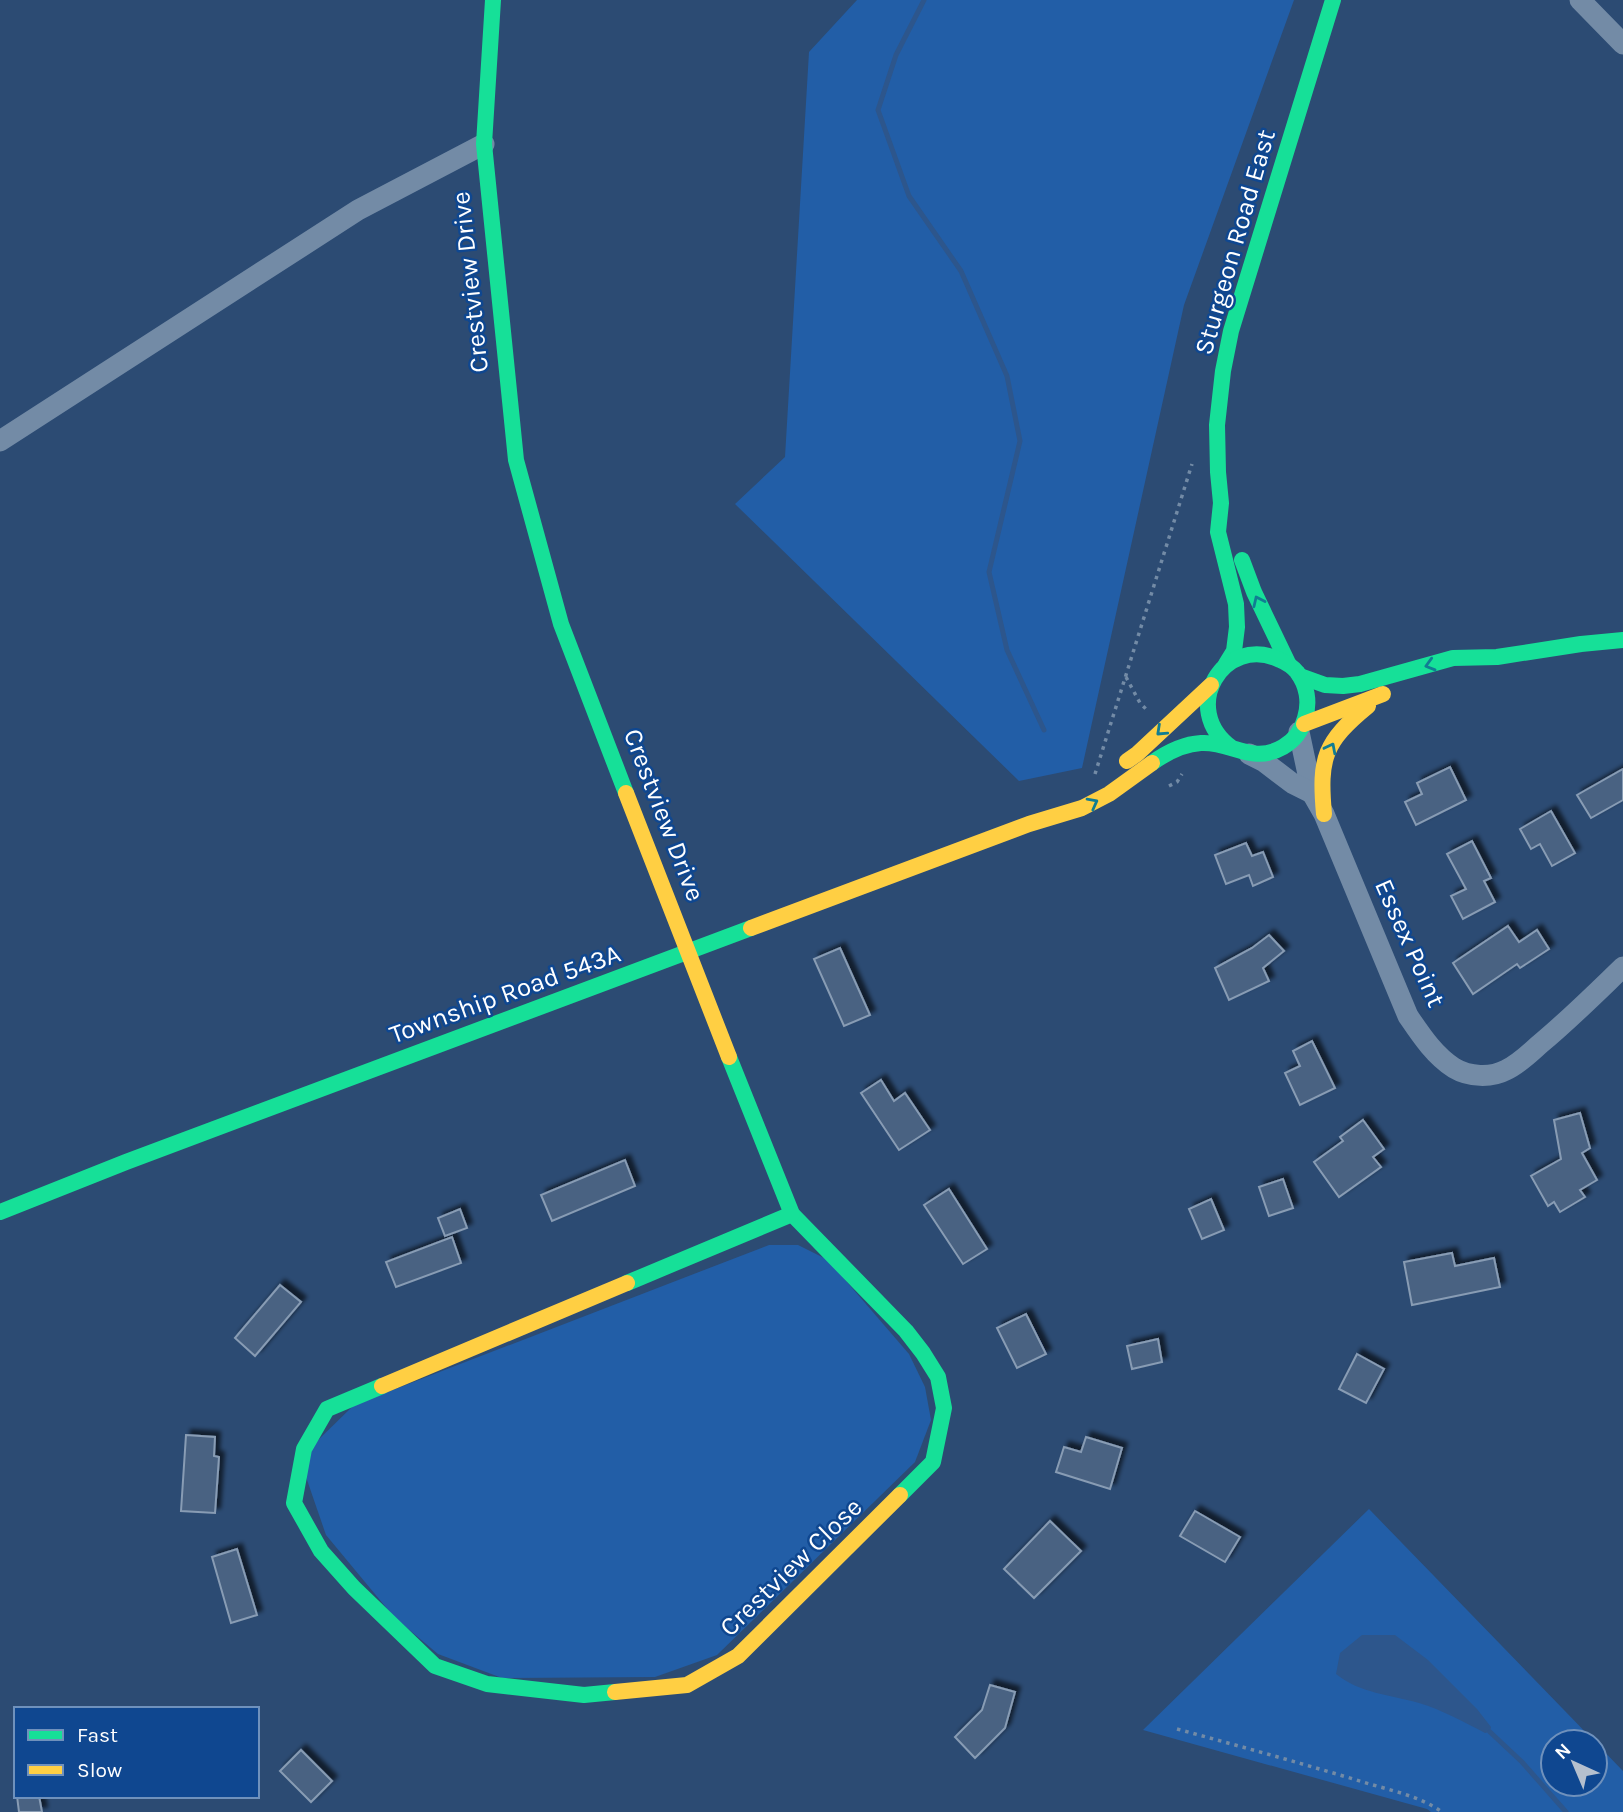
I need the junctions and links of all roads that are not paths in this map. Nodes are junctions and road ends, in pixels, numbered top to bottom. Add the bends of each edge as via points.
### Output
1 (493, 0) edge
2 (1333, 0) edge
3 (1580, 0) edge
4 (1623, 44) edge
5 (484, 144) junction
6 (0, 440) edge
7 (1221, 503) junction
8 (1234, 531) dead end
9 (1240, 551) dead end
10 (1623, 640) edge
11 (1497, 657) junction
12 (1288, 663) junction
13 (1226, 664) junction
14 (1449, 675) dead end
15 (1300, 676) junction
16 (1211, 685) junction
17 (1301, 728) junction
18 (1240, 751) junction
19 (1116, 770) dead end
20 (1099, 781) dead end
21 (1312, 793) junction
22 (1324, 814) junction
23 (1029, 824) junction
24 (687, 953) junction
25 (1623, 967) edge
26 (0, 1212) edge
27 (792, 1214) junction

1 - 5 main road
2 - 7 main road, Sturgeon Road East via 1228,345 1217,425
3 - 4 street
5 - 6 street, Crestview Drive via 358,210
5 - 24 main road, Crestview Drive via 516,460 561,624
7 - 8 main road, Sturgeon Road East
7 - 13 main road, Sturgeon Road East via 1218,532 1236,604 1237,627 1234,651
12 -> 9 main road
10 - 11 main road
11 - 14 main road
11 -> 15 main road via 1453,658 1343,686
12 - 13 main road via 1256,653
12 - 15 main road
13 - 16 main road
15 - 17 main road via 1308,708
16 - 18 main road via 1210,724 1219,738
16 -> 19 main road
17 - 18 main road, Township Road 543A via 1281,749 1265,754
17 - 21 street, Essex Point
22 -> 17 main road, Township Road 543A via 1322,774 1328,751 1356,716 1389,693
18 - 21 street, Essex Point
23 -> 18 main road, Township Road 543A via 1101,799 1177,749 1207,743
20 - 23 main road, Township Road 543A
21 - 22 street, Essex Point
22 - 25 street, Essex Point via 1408,1016 1426,1043 1455,1069 1488,1076 1506,1070 1558,1029
23 - 24 main road, Township Road 543A
24 - 26 main road, Township Road 543A
24 - 27 main road, Crestview Close
27 - 27 main road, Crestview Close via 327,1409 304,1450 294,1503 321,1551 435,1666 487,1685 584,1695 687,1685 738,1656 933,1462 944,1408 938,1377 906,1331

